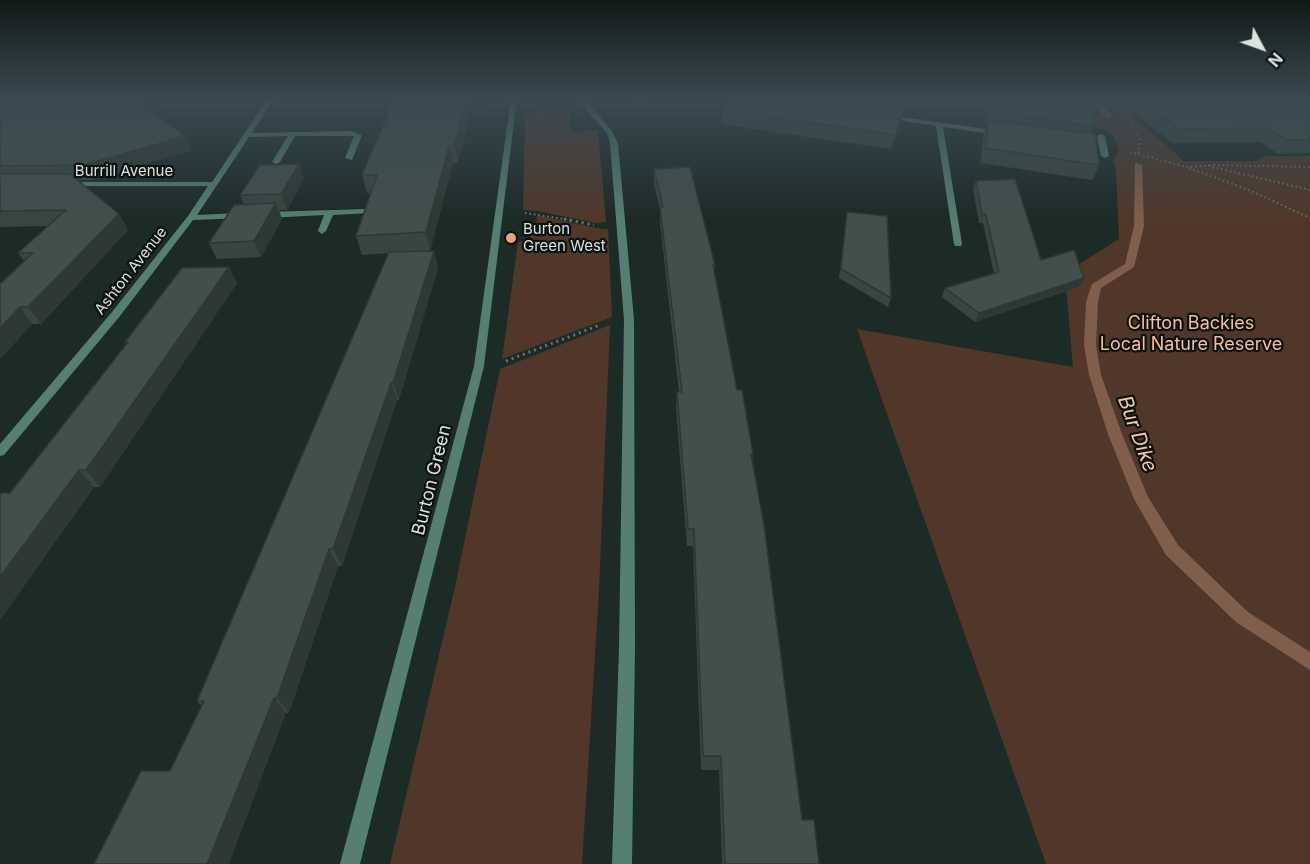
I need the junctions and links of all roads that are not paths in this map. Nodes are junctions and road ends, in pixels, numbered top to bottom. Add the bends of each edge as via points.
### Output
1 (246, 138) edge
2 (290, 138) edge
3 (357, 138) edge
4 (509, 138) edge
5 (612, 138) edge
6 (941, 138) edge
7 (1101, 138) edge
8 (1091, 145) edge
9 (1102, 146) junction
10 (1105, 156) dead end
11 (349, 158) dead end
12 (276, 162) edge
13 (59, 184) edge
14 (213, 184) junction
15 (366, 211) edge
16 (330, 212) junction
17 (260, 215) edge
18 (249, 216) edge
19 (191, 218) junction
20 (322, 231) dead end
21 (958, 244) dead end
22 (0, 452) edge
23 (350, 864) edge
24 (622, 864) edge

1 - 14 street, Ashton Avenue
2 - 12 street
3 - 11 street
4 - 23 street, Burton Green via 479,366
5 - 24 street via 629,320
6 - 21 street
7 - 9 street
8 - 9 street
9 - 10 street
13 - 14 street, Burrill Avenue
14 - 19 street, Ashton Avenue
15 - 16 street
16 - 17 street
16 - 20 street
18 - 19 street
19 - 22 street, Ashton Avenue

